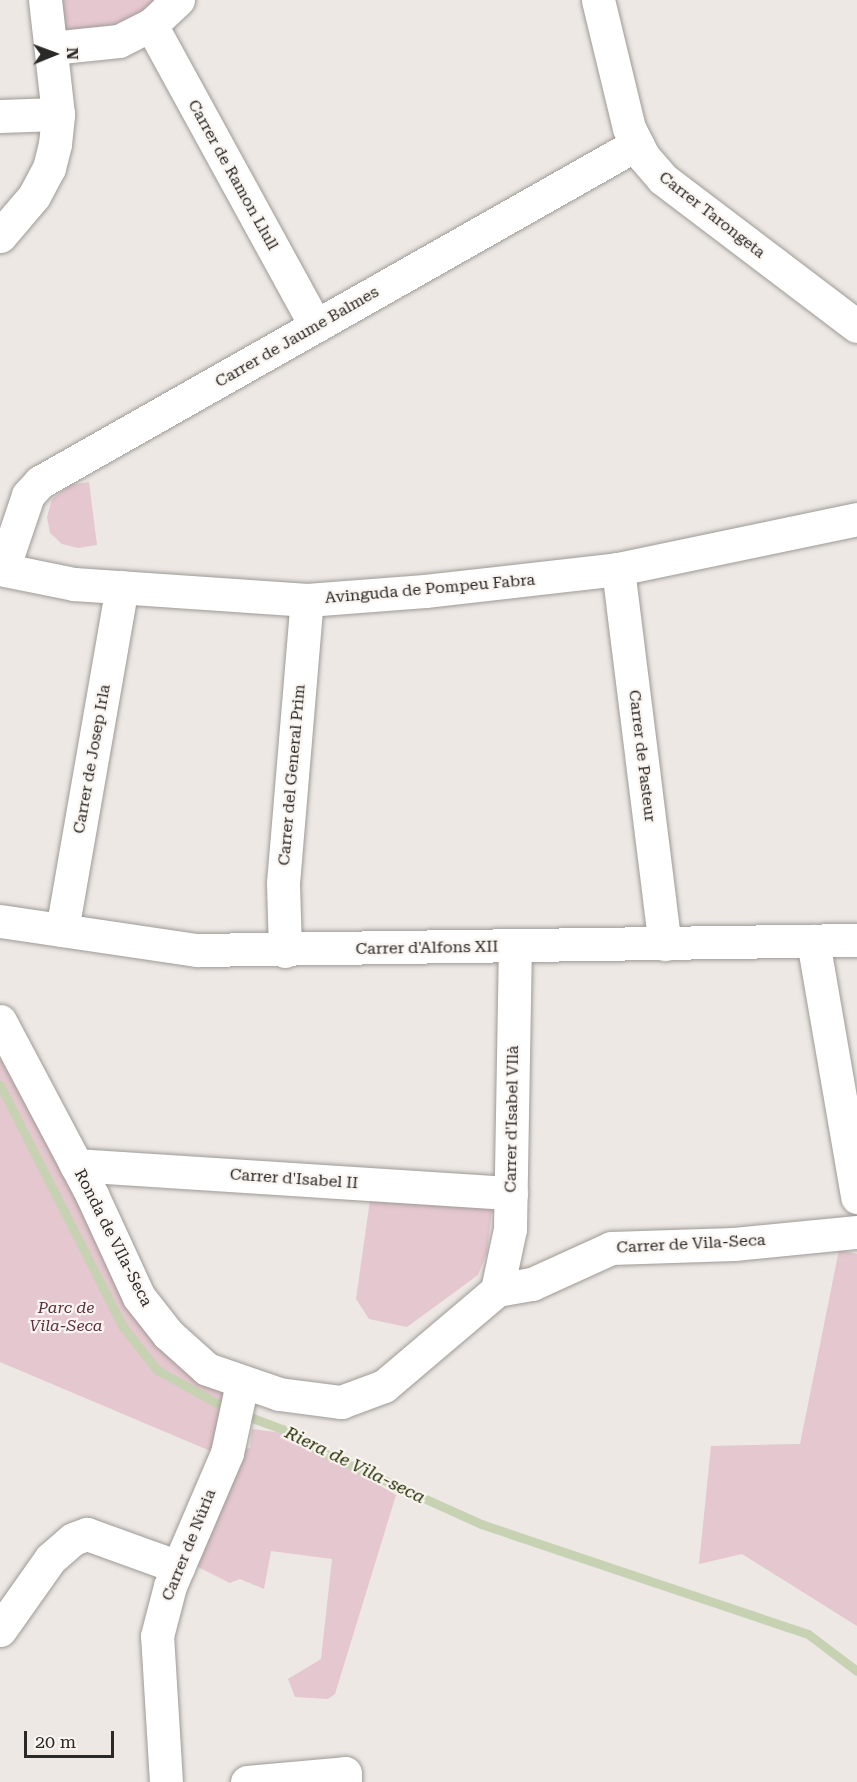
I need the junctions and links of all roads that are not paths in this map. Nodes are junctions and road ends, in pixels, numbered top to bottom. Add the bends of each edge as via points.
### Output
1 (45, 0) edge
2 (178, 0) edge
3 (598, 0) edge
4 (151, 25) junction
5 (51, 48) junction
6 (58, 114) junction
7 (0, 116) edge
8 (637, 144) junction
9 (0, 236) edge
10 (316, 326) junction
11 (857, 326) edge
12 (857, 519) edge
13 (1, 569) edge
14 (618, 569) junction
15 (122, 587) junction
16 (307, 600) junction
17 (0, 921) edge
18 (62, 930) junction
19 (857, 940) edge
20 (813, 941) junction
21 (665, 944) junction
22 (515, 947) junction
23 (285, 951) junction
24 (0, 1021) edge
25 (76, 1165) junction
26 (511, 1193) junction
27 (857, 1197) edge
28 (857, 1232) edge
29 (497, 1290) junction
30 (242, 1383) junction
31 (178, 1567) junction
32 (0, 1630) edge
33 (345, 1778) edge
34 (166, 1782) edge
35 (247, 1782) edge

1 - 5 street
2 - 4 street
3 - 8 street, Carrer Tarongeta via 629,128
4 - 5 street via 104,45
4 - 10 street, Carrer de Ramon Llull
5 - 6 street
6 - 7 street
6 - 9 street via 50,168 34,196
8 - 10 street, Carrer de Jaume Balmes
8 - 11 street, Carrer Tarongeta via 663,179
10 - 13 street, Carrer de Jaume Balmes via 40,482 28,495
12 - 14 street, Avinguda de Pompeu Fabra
13 - 15 street, Avinguda de Pompeu Fabra via 74,584
14 - 16 street, Avinguda de Pompeu Fabra
14 - 21 street, Carrer de Pasteur
15 - 16 street, Avinguda de Pompeu Fabra
15 - 18 street, Carrer de Josep Irla
16 - 23 street, Carrer del General Prim via 283,883
17 - 18 street, Carrer d'Alfons XII
18 - 23 street, Carrer d'Alfons XII via 197,950
19 - 20 street, Carrer d'Alfons XII
20 - 21 street, Carrer d'Alfons XII
20 - 27 street
21 - 22 street, Carrer d'Alfons XII
22 - 23 street, Carrer d'Alfons XII
22 - 26 street, Carrer d'Isabel VIlà
24 - 25 street, Ronda de VIla-Seca
25 - 26 street, Carrer d'Isabel II
25 - 30 street, Ronda de VIla-Seca via 140,1297 160,1325 207,1369
26 - 29 street, Carrer d'Isabel VIlà via 510,1229
28 - 29 street, Carrer de Vila-Seca via 735,1244 611,1248 532,1284
29 - 30 street, Ronda de VIla-Seca via 384,1386 352,1398 341,1402 310,1399
30 - 31 street, Carrer de Núria via 228,1453
31 - 32 street via 87,1534 73,1539 50,1559
31 - 34 street, Carrer de Núria via 157,1636
33 - 35 street

